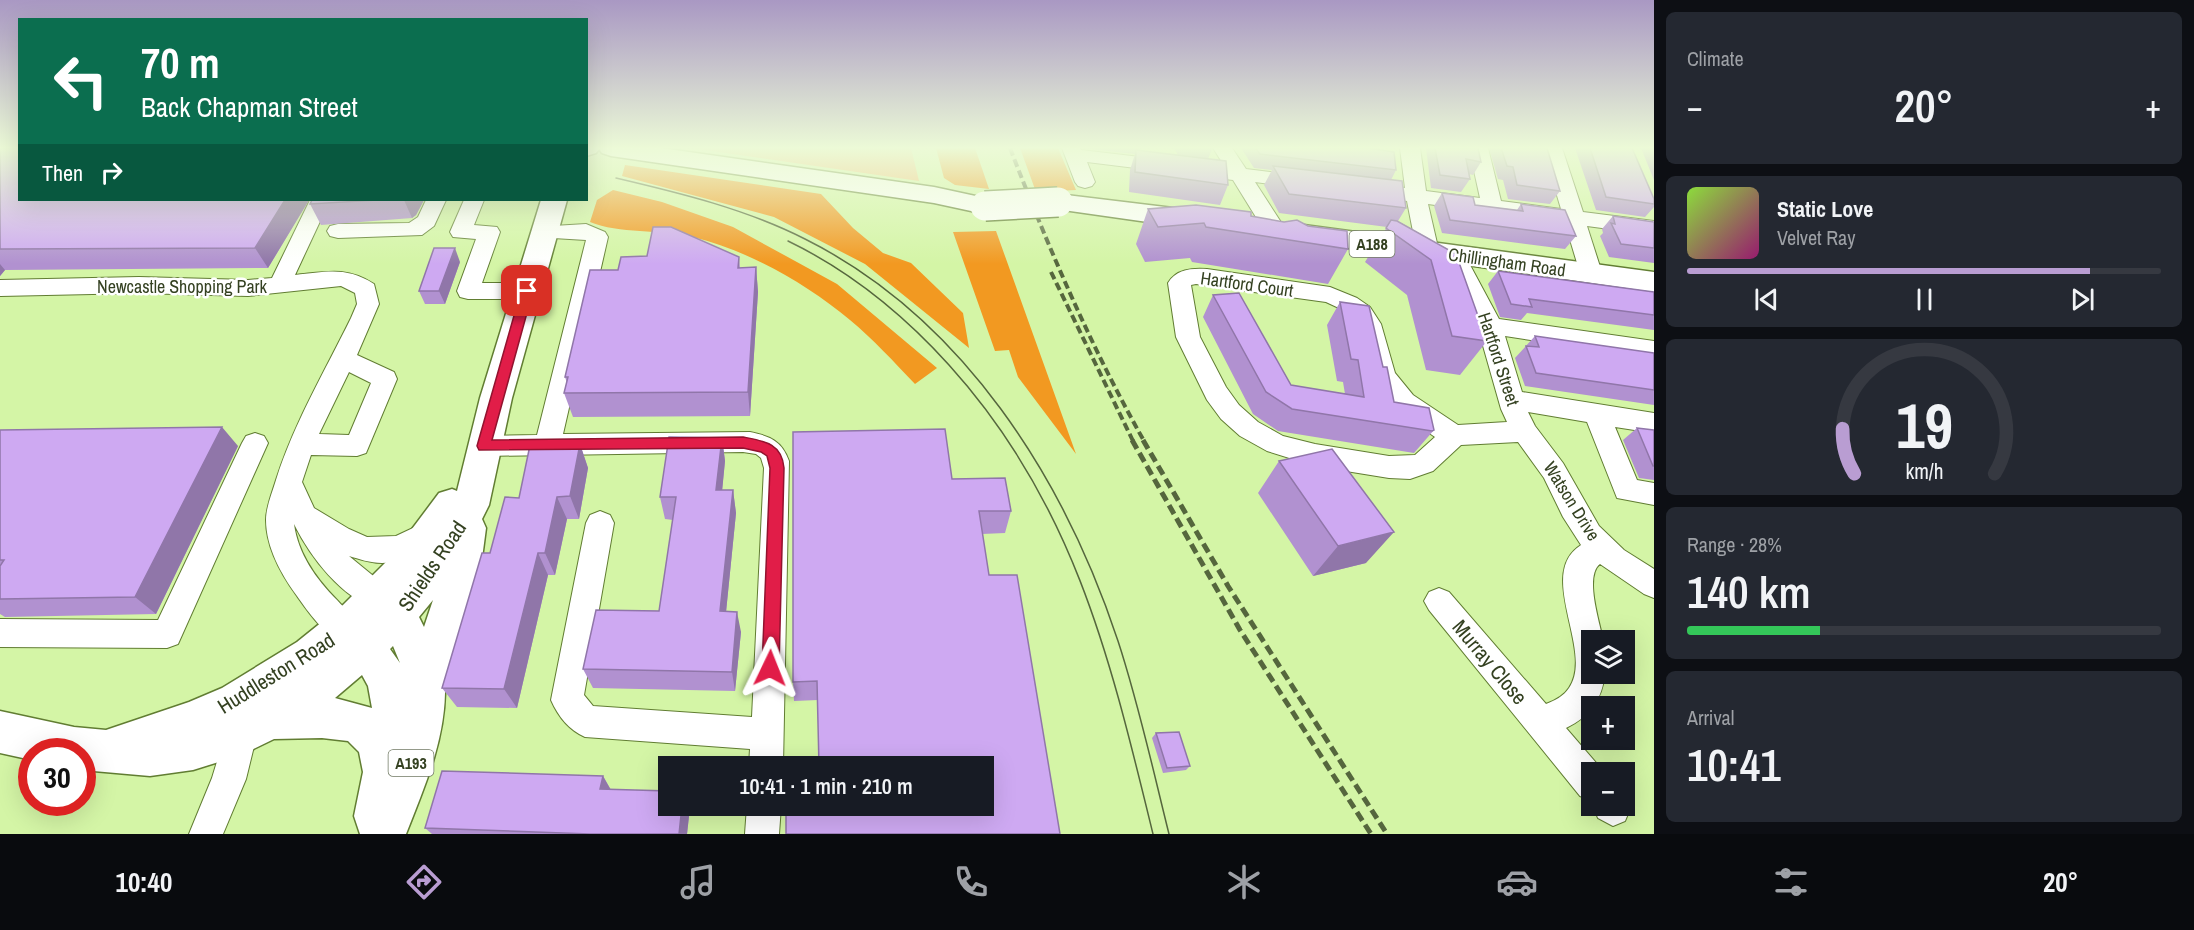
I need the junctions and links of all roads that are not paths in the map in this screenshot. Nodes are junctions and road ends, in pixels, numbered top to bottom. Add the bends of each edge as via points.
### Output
1 (878, 187) edge
2 (1248, 187) edge
3 (1346, 187) edge
4 (1415, 187) edge
5 (1488, 187) edge
6 (1564, 187) edge
7 (1416, 195) junction
8 (320, 201) edge
9 (436, 201) edge
10 (474, 201) edge
11 (554, 201) edge
12 (1492, 206) junction
13 (1572, 216) junction
14 (1654, 228) edge
15 (1275, 230) junction
16 (338, 231) dead end
17 (545, 232) junction
18 (1441, 253) junction
19 (1591, 273) junction
20 (1654, 282) edge
21 (281, 284) junction
22 (0, 288) edge
23 (527, 291) junction
24 (1491, 326) junction
25 (1654, 350) edge
26 (343, 358) junction
27 (1512, 400) junction
28 (1579, 411) junction
29 (1654, 423) edge
30 (1525, 432) junction
31 (1454, 436) junction
32 (255, 442) dead end
33 (302, 444) junction
34 (548, 445) junction
35 (482, 455) junction
36 (289, 482) junction
37 (1654, 494) edge
38 (471, 506) junction
39 (301, 512) junction
40 (600, 523) dead end
41 (434, 530) junction
42 (1602, 549) junction
43 (1654, 585) edge
44 (1439, 602) dead end
45 (387, 606) junction
46 (0, 633) edge
47 (354, 638) junction
48 (426, 689) junction
49 (1540, 723) junction
50 (256, 727) junction
51 (0, 732) edge
52 (768, 734) junction
53 (104, 750) junction
54 (767, 756) edge
55 (384, 769) junction
56 (1581, 771) edge
57 (763, 816) edge
58 (206, 834) edge
59 (372, 834) edge
60 (383, 834) edge
61 (762, 834) edge

1 - 15 main road, Chillingham Road / A188, bridge via 985,206 1058,202
2 - 15 street
3 - 7 street
4 - 7 street, Hartford Street
5 - 12 street
6 - 13 street
7 - 12 street
7 - 18 street, Hartford Street
8 - 21 street
9 - 16 street via 427,222 414,230
10 - 23 street via 461,232 489,232 468,291
11 - 17 main road, Shields Road
12 - 13 street
13 - 14 street
13 - 19 street
15 - 18 main road, Chillingham Road / A188
17 - 23 main road, Shields Road
17 - 34 street via 586,231 597,237
18 - 19 main road, Chillingham Road / A188
18 - 24 street, Hartford Street
19 - 20 main road, Chillingham Road / A188
21 - 22 street, Newcastle Shopping Park via 248,288
21 - 26 street, Newcastle Shopping Park via 341,278 366,289 368,304
23 - 35 main road, Shields Road
24 - 25 street
24 - 27 street, Hartford Street
26 - 33 street, Newcastle Shopping Park
26 - 33 street via 385,379 357,446
27 - 28 street
27 - 30 street, Hartford Street
28 - 29 street
28 - 37 street via 1627,490
30 - 31 street
30 - 42 street, Watson Drive via 1554,471 1580,522
31 - 31 street, Hartford Court via 1424,463 1400,468 1300,452 1264,438 1230,412 1216,393 1186,328 1179,288 1183,279 1207,277 1330,295 1347,302 1369,322 1390,388
32 - 46 street via 167,634
33 - 36 street, Newcastle Shopping Park
34 - 35 street
34 - 52 street via 743,442 772,452 777,468
35 - 38 main road, Shields Road
35 - 41 main road, Shields Road
36 - 39 street
36 - 47 street, Newcastle Shopping Park via 280,521 289,554 321,606
38 - 45 main road, Shields Road via 441,559
38 - 48 main road via 462,566
39 - 41 street via 346,543 366,550 398,547
39 - 45 street via 322,549
40 - 52 street via 567,700 585,721
41 - 45 main road, Shields Road
42 - 43 street, Watson Drive
42 - 49 street via 1581,564 1578,581 1590,655 1588,684 1579,701
44 - 49 street, Murray Close
45 - 47 main road
45 - 48 main road, Shields Road / A193 via 410,636
47 - 50 main road, Huddleston Road via 314,689
47 - 53 main road, Huddleston Road via 280,674 228,706
47 - 55 main road, A193 via 377,664 392,695 392,725
48 - 60 main road, Shields Road / A193 via 416,748
49 - 56 street, Murray Close
50 - 53 main road, Huddleston Road via 168,754
50 - 55 main road via 328,718 361,725 377,743
50 - 58 street
51 - 53 main road, Huddleston Road via 40,742
52 - 54 street
55 - 59 main road, A193
57 - 61 street

